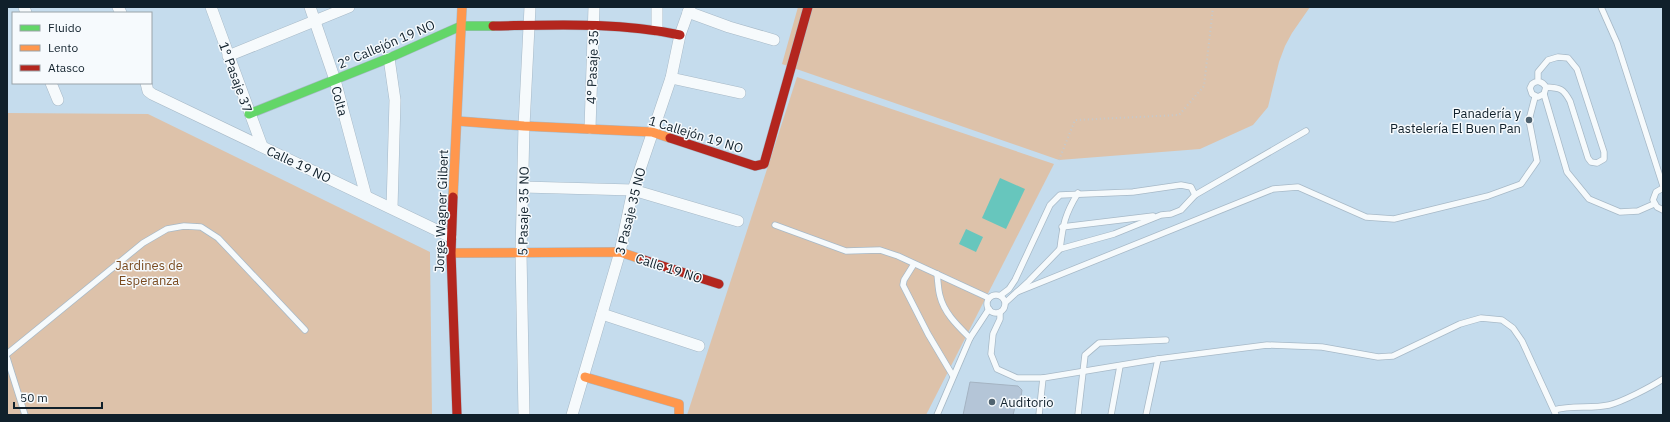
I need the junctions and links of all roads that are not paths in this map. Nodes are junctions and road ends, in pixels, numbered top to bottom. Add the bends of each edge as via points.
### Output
1 (211, 7) edge
2 (310, 7) edge
3 (349, 7) edge
4 (462, 7) edge
5 (530, 7) edge
6 (594, 7) edge
7 (656, 7) edge
8 (808, 7) edge
9 (1601, 7) edge
10 (689, 10) edge
11 (314, 21) junction
12 (594, 24) junction
13 (530, 25) junction
14 (461, 26) junction
15 (656, 30) junction
16 (680, 34) junction
17 (774, 40) dead end
18 (228, 56) junction
19 (389, 58) junction
20 (671, 78) junction
21 (335, 80) junction
22 (1538, 81) junction
23 (52, 84) edge
24 (147, 87) edge
25 (1546, 87) junction
26 (740, 93) dead end
27 (1544, 94) junction
28 (1535, 97) junction
29 (58, 100) dead end
30 (249, 114) junction
31 (457, 121) junction
32 (524, 126) junction
33 (590, 128) junction
34 (1306, 131) dead end
35 (652, 132) junction
36 (262, 146) junction
37 (523, 187) junction
38 (1663, 187) edge
39 (633, 190) junction
40 (1078, 193) junction
41 (1195, 195) junction
42 (366, 196) junction
43 (1654, 204) junction
44 (392, 208) junction
45 (1663, 210) edge
46 (1161, 215) junction
47 (738, 221) dead end
48 (1112, 221) junction
49 (775, 225) dead end
50 (1062, 227) junction
51 (1114, 234) junction
52 (451, 237) junction
53 (1060, 249) junction
54 (620, 252) junction
55 (451, 253) junction
56 (521, 253) junction
57 (914, 264) junction
58 (937, 274) junction
59 (719, 284) dead end
60 (1017, 292) junction
61 (1001, 296) junction
62 (989, 298) junction
63 (1006, 302) junction
64 (989, 309) junction
65 (1000, 313) junction
66 (602, 314) junction
67 (305, 330) dead end
68 (970, 338) junction
69 (1166, 340) dead end
70 (700, 346) dead end
71 (7, 354) edge
72 (7, 358) edge
73 (1158, 359) junction
74 (1120, 366) junction
75 (1084, 372) junction
76 (953, 376) junction
77 (584, 377) junction
78 (1043, 378) junction
79 (1663, 380) edge
80 (1555, 412) edge
81 (25, 415) edge
82 (457, 415) edge
83 (524, 415) edge
84 (572, 415) edge
85 (679, 415) edge
86 (937, 415) edge
87 (1039, 415) edge
88 (1078, 415) edge
89 (1111, 415) edge
90 (1146, 415) edge

1 - 18 street, 1° Pasaje 37
2 - 11 street, Colta
3 - 11 street
4 - 14 street, Jorge Wagner Gilbert
5 - 13 street, 5 Pasaje 35 NO
6 - 12 street, 4° Pasaje 35
7 - 15 street
8 - 35 street, 1 Callejón 19 NO via 764,164 755,166
9 - 38 lane via 1617,43
10 - 16 street, 3 Pasaje 35 NO
10 - 17 street via 729,27
11 - 18 street
11 - 21 street, Colta
12 - 13 street, 2° Callejón 19 NO
12 - 15 street, 2° Callejón 19 NO
12 - 33 street, 4° Pasaje 35
13 - 14 street, 2° Callejón 19 NO
13 - 32 street, 5 Pasaje 35 NO
14 - 19 street, 2° Callejón 19 NO
14 - 31 street, Jorge Wagner Gilbert
15 - 16 street, 2° Callejón 19 NO
16 - 20 street, 3 Pasaje 35 NO
18 - 30 street, 1° Pasaje 37
19 - 21 street, 2° Callejón 19 NO
19 - 44 street via 395,100
20 - 26 street
20 - 35 street, 3 Pasaje 35 NO
21 - 30 street, 2° Callejón 19 NO
21 - 42 street, Colta
22 - 25 lane
22 - 25 lane via 1538,72 1548,60 1558,57 1568,58 1578,69 1604,159 1597,163 1591,162 1566,94 1559,88
22 - 28 lane via 1530,88
23 - 29 street
24 - 36 street, Calle 19 NO via 152,94
25 - 27 lane
27 - 28 lane
27 - 43 lane via 1568,172 1589,199 1620,212 1638,211
28 - 60 lane via 1529,120 1537,161 1521,184 1488,196 1394,219 1366,217 1298,187 1273,189
30 - 36 street, 1° Pasaje 37
31 - 32 street, 1 Callejón 19 NO
31 - 52 street, Jorge Wagner Gilbert
32 - 33 street, 1 Callejón 19 NO
32 - 37 street, 5 Pasaje 35 NO
33 - 35 street, 1 Callejón 19 NO
34 - 41 lane
35 - 39 street, 3 Pasaje 35 NO
36 - 42 street, Calle 19 NO
37 - 39 street
37 - 56 street, 5 Pasaje 35 NO
38 - 43 lane via 1656,192
39 - 47 street
39 - 54 street, 3 Pasaje 35 NO
40 - 41 lane via 1133,192 1181,185 1190,187
40 - 50 lane via 1067,210
40 - 61 lane via 1060,195 1050,205 1015,280
41 - 46 lane via 1181,210
42 - 44 street, Calle 19 NO
43 - 45 lane
44 - 52 street, Calle 19 NO
46 - 48 lane
46 - 51 lane
48 - 50 lane
48 - 51 lane
49 - 57 lane via 846,251 880,250
50 - 53 lane
51 - 53 lane
52 - 55 street, Jorge Wagner Gilbert
53 - 60 lane
54 - 56 street, Calle 19 NO
54 - 59 street, Calle 19 NO
54 - 66 street, 3 Pasaje 35 NO
55 - 56 street, Calle 19 NO
55 - 82 street, Jorge Wagner Gilbert
56 - 83 street, 5 Pasaje 35 NO
57 - 58 lane
57 - 76 lane via 904,280 904,285 928,334
58 - 62 lane
58 - 68 lane via 940,298 951,318
60 - 63 lane
61 - 62 lane via 997,294
61 - 63 lane
62 - 64 lane
63 - 65 lane
64 - 65 lane
64 - 68 lane
65 - 78 lane via 993,334 991,354 998,369 1017,378
66 - 70 street
66 - 77 street, 3 Pasaje 35 NO
67 - 71 lane via 218,238 201,227 184,226 167,229 143,243
68 - 76 lane
69 - 75 lane via 1098,343 1085,355
72 - 81 lane
73 - 74 lane
73 - 80 lane via 1267,345 1322,347 1378,357 1393,356 1460,324 1481,318 1502,320 1513,328 1522,341
73 - 90 lane
74 - 75 lane
74 - 89 lane
75 - 78 lane
75 - 88 lane
76 - 86 lane
77 - 84 street, 3 Pasaje 35 NO
77 - 85 street via 679,404
78 - 87 lane
79 - 80 lane via 1610,405 1566,407

